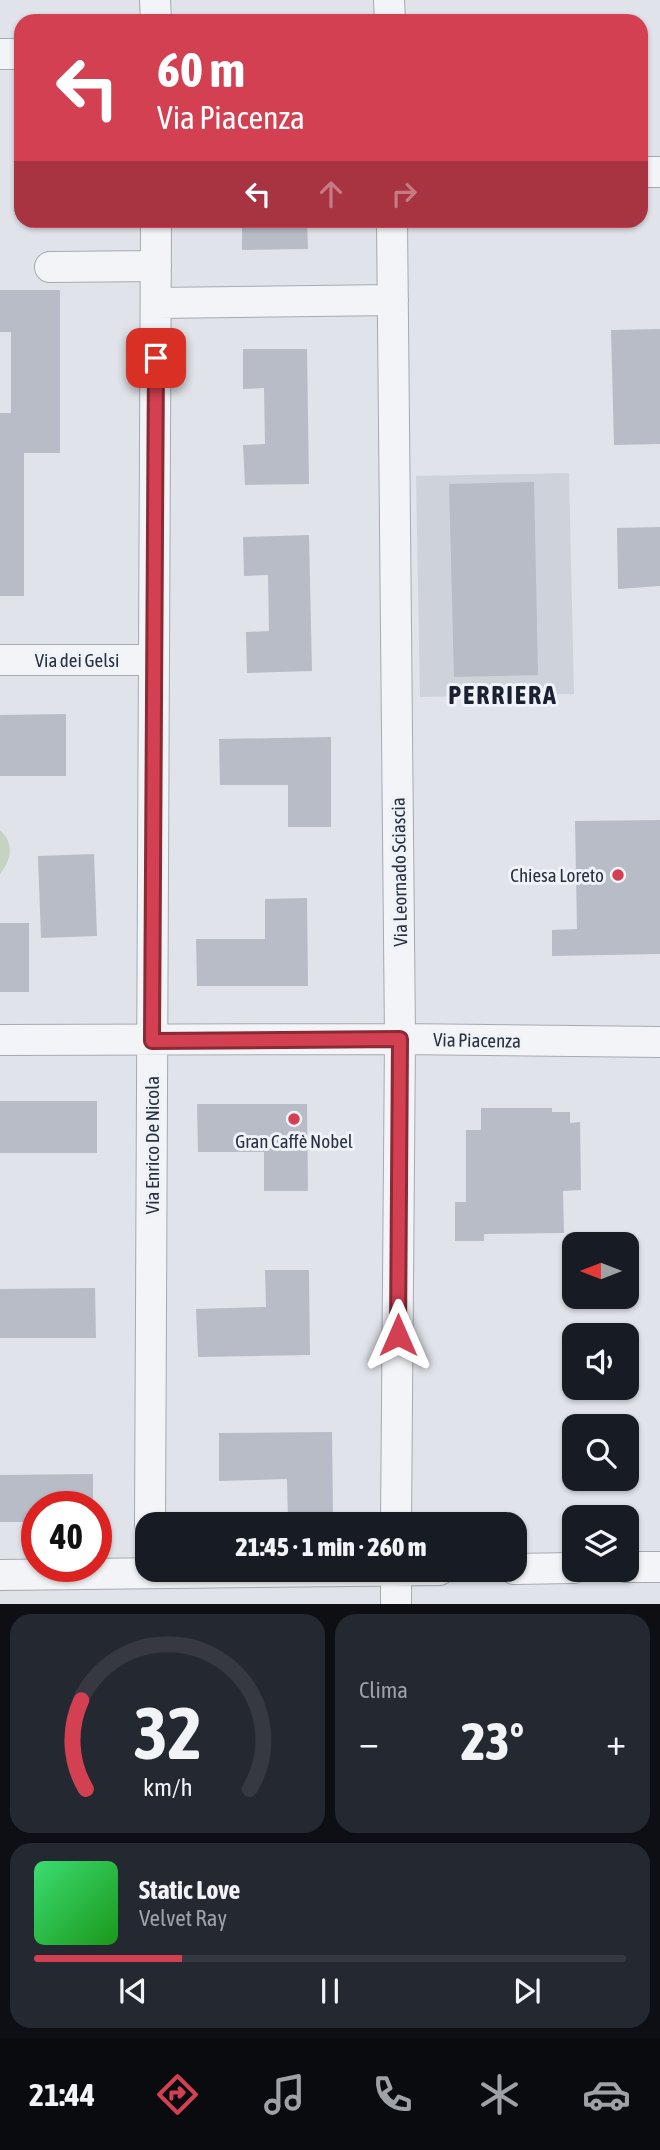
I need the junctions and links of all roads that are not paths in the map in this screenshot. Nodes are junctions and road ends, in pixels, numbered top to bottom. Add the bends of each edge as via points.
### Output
1 (156, 228) edge
2 (392, 228) edge
3 (50, 267) dead end
4 (156, 267) junction
5 (393, 300) junction
6 (156, 303) junction
7 (0, 660) edge
8 (154, 660) junction
9 (400, 1039) junction
10 (0, 1040) edge
11 (152, 1041) junction
12 (660, 1042) edge
13 (150, 1512) edge
14 (396, 1512) edge
15 (639, 1567) edge
16 (660, 1567) edge
17 (562, 1568) edge
18 (527, 1569) edge
19 (135, 1572) edge
20 (0, 1575) edge
21 (396, 1582) edge
22 (396, 1604) edge

1 - 4 street, Via Enrico De Nicola
2 - 5 street, Via Leornado Sciascia
3 - 4 street
4 - 6 street, Via Enrico De Nicola
5 - 6 street
5 - 9 street, Via Leornado Sciascia
6 - 8 street, Via Enrico De Nicola
7 - 8 street, Via dei Gelsi
8 - 11 street, Via Enrico De Nicola
9 - 11 street, Via Piacenza
9 - 12 street, Via Piacenza
9 - 14 street, Via Leornado Sciascia
10 - 11 street, Via Piacenza
11 - 13 street, Via Enrico De Nicola
15 - 16 street
17 - 18 street
19 - 20 street
21 - 22 street

